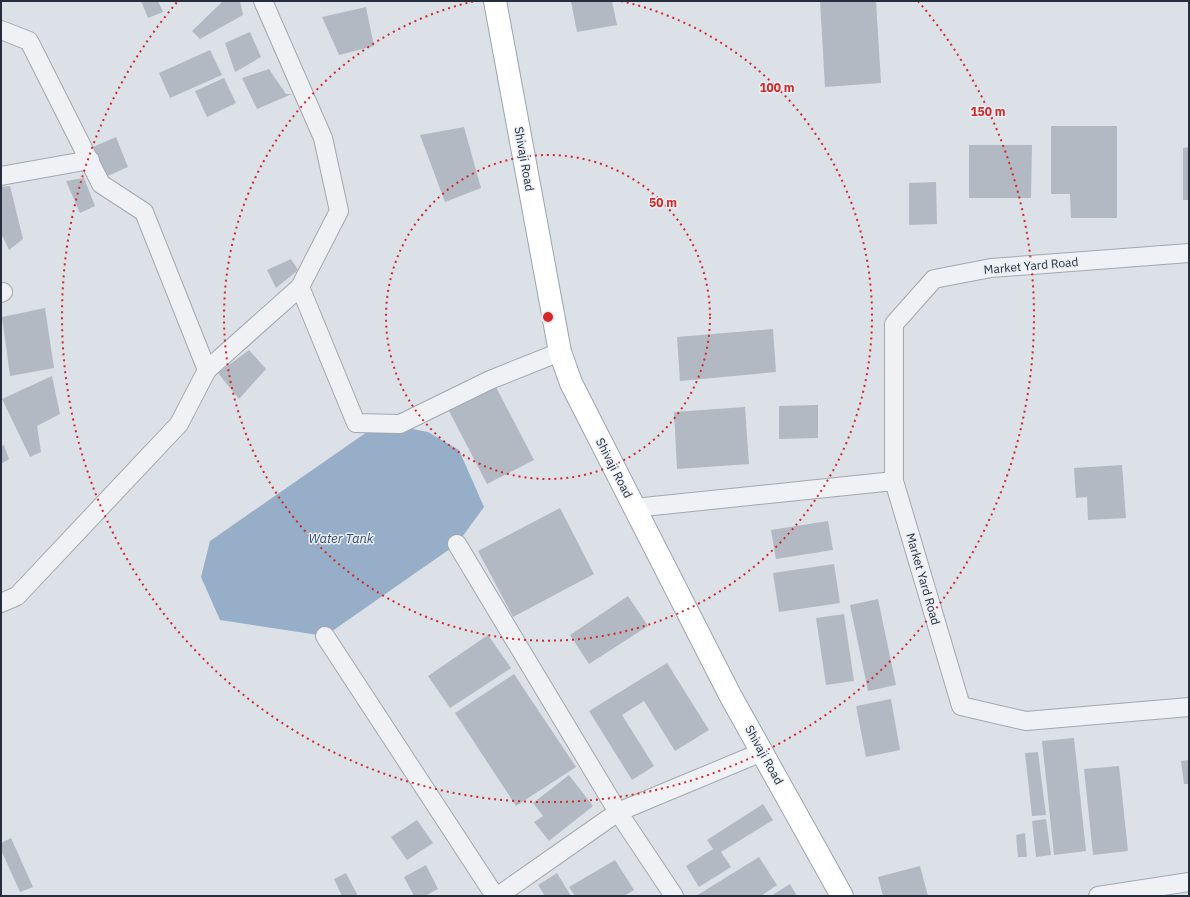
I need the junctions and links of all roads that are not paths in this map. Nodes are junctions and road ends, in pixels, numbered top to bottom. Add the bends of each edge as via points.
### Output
1 (263, 1) edge
2 (495, 1) edge
3 (1, 30) edge
4 (90, 160) junction
5 (1, 176) edge
6 (1189, 252) edge
7 (300, 287) junction
8 (560, 352) junction
9 (207, 370) junction
10 (894, 481) junction
11 (634, 508) junction
12 (457, 544) dead end
13 (1, 603) edge
14 (325, 636) dead end
15 (1189, 707) edge
16 (762, 752) junction
17 (618, 812) junction
18 (1189, 882) edge
19 (497, 896) edge
20 (674, 896) edge
21 (842, 896) edge
22 (1098, 896) edge

1 - 7 street via 323,138 339,211
2 - 8 main road, Shivaji Road
3 - 4 street via 29,41
4 - 5 street
4 - 9 street via 101,184 144,212
6 - 10 street, Market Yard Road via 991,268 934,279 894,324
7 - 8 street via 356,423 400,424 490,380
7 - 9 street
8 - 11 main road, Shivaji Road via 571,383
9 - 13 street via 179,424 17,596
10 - 11 street
10 - 15 street, Market Yard Road via 960,706 1026,721
11 - 16 main road, Shivaji Road
12 - 17 street
14 - 19 street
16 - 17 street
16 - 21 main road, Shivaji Road
17 - 19 street
17 - 20 street
18 - 22 street

